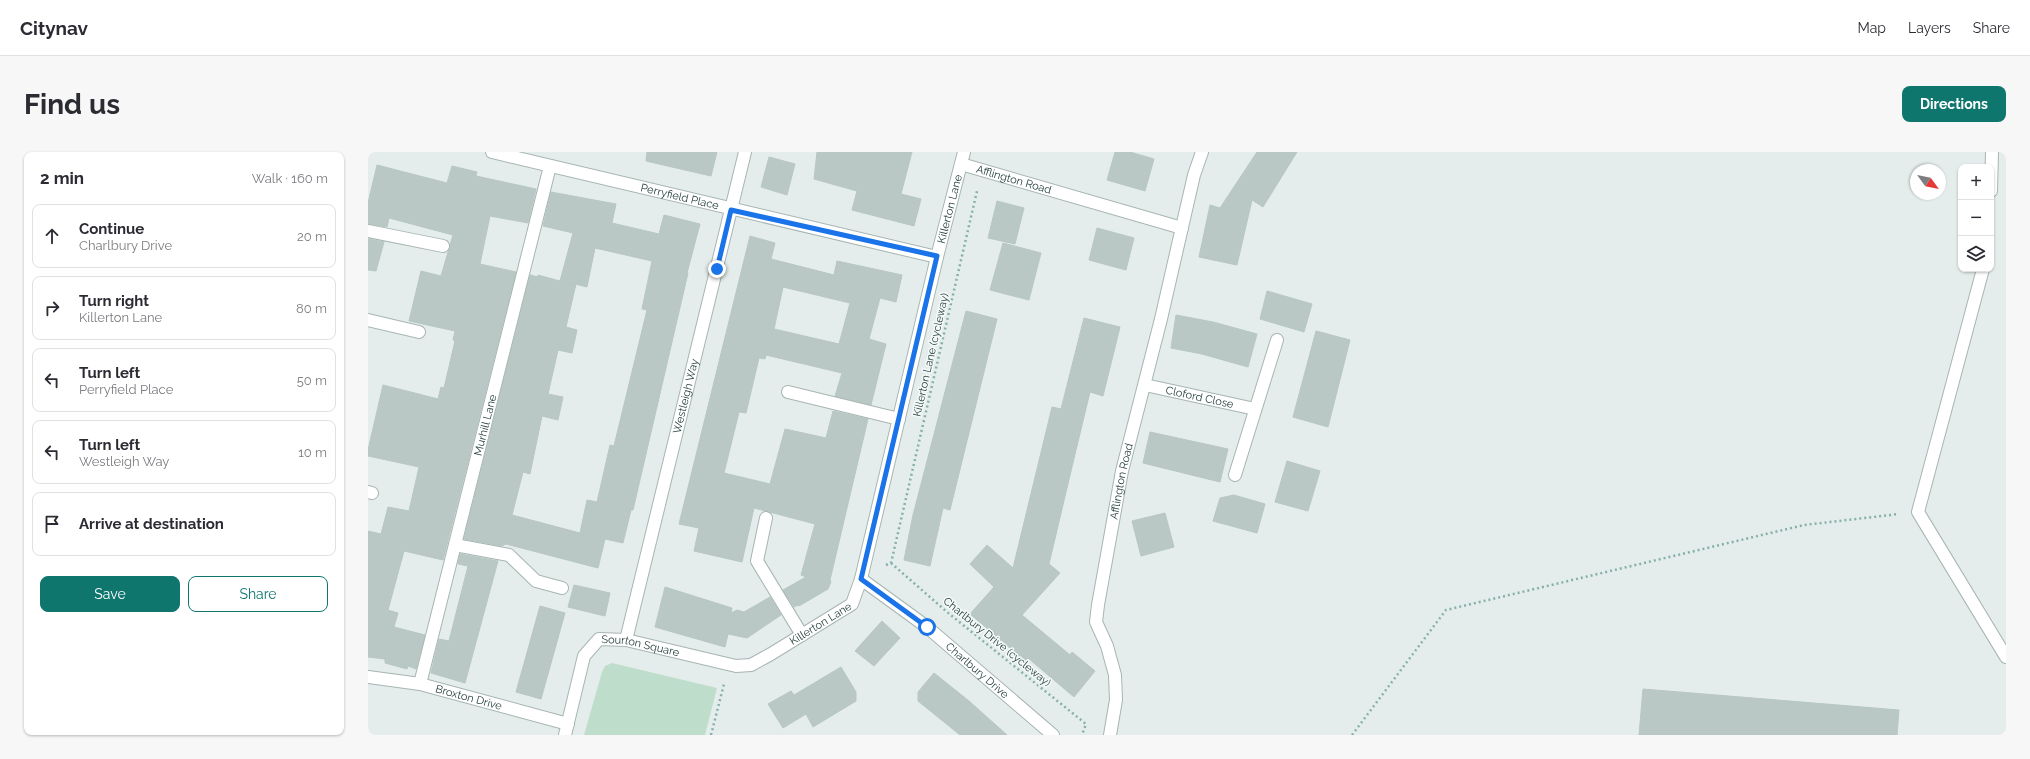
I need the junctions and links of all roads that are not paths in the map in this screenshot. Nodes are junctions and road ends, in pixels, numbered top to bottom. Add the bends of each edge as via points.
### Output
1 (492, 152) edge
2 (745, 152) edge
3 (964, 152) edge
4 (1202, 152) edge
5 (1992, 152) edge
6 (961, 164) junction
7 (1992, 164) edge
8 (550, 166) junction
9 (731, 210) junction
10 (1182, 228) junction
11 (368, 231) edge
12 (443, 246) dead end
13 (937, 256) junction
14 (1982, 272) edge
15 (368, 320) edge
16 (418, 332) dead end
17 (1277, 340) dead end
18 (1145, 385) junction
19 (788, 392) dead end
20 (1255, 409) junction
21 (899, 419) junction
22 (1235, 475) dead end
23 (766, 518) dead end
24 (455, 545) junction
25 (861, 579) junction
26 (562, 588) dead end
27 (802, 635) junction
28 (626, 640) junction
29 (2006, 657) edge
30 (733, 666) joint
31 (368, 676) edge
32 (420, 684) junction
33 (566, 729) edge
34 (1053, 735) edge
35 (1110, 735) edge

1 - 8 street, Perryfield Place
2 - 9 street, Westleigh Way
3 - 6 street, Killerton Lane
4 - 10 street, Afflington Road
5 - 7 street
6 - 10 street, Afflington Road
6 - 13 street, Killerton Lane
8 - 9 street, Perryfield Place
8 - 24 street, Murhill Lane
9 - 13 street, Perryfield Place
9 - 28 street, Westleigh Way
10 - 18 street, Afflington Road
11 - 12 street
13 - 21 street, Killerton Lane
14 - 29 street via 1918,512
15 - 16 street
17 - 20 street
18 - 20 street, Cloford Close
18 - 35 street, Afflington Road via 1122,471 1096,622 1107,646 1115,675 1116,700
19 - 21 street
20 - 22 street
21 - 25 street, Killerton Lane
23 - 27 street via 757,561
24 - 26 street via 509,555 536,581
24 - 32 street, Murhill Lane
25 - 27 street, Killerton Lane via 852,604
25 - 34 street, Charlbury Drive via 927,627
27 - 30 street, Killerton Lane via 751,665
28 - 30 street, Sourton Square
28 - 33 street, Sourton Square via 599,639 584,656
31 - 32 street, Broxton Drive
32 - 33 street, Broxton Drive

